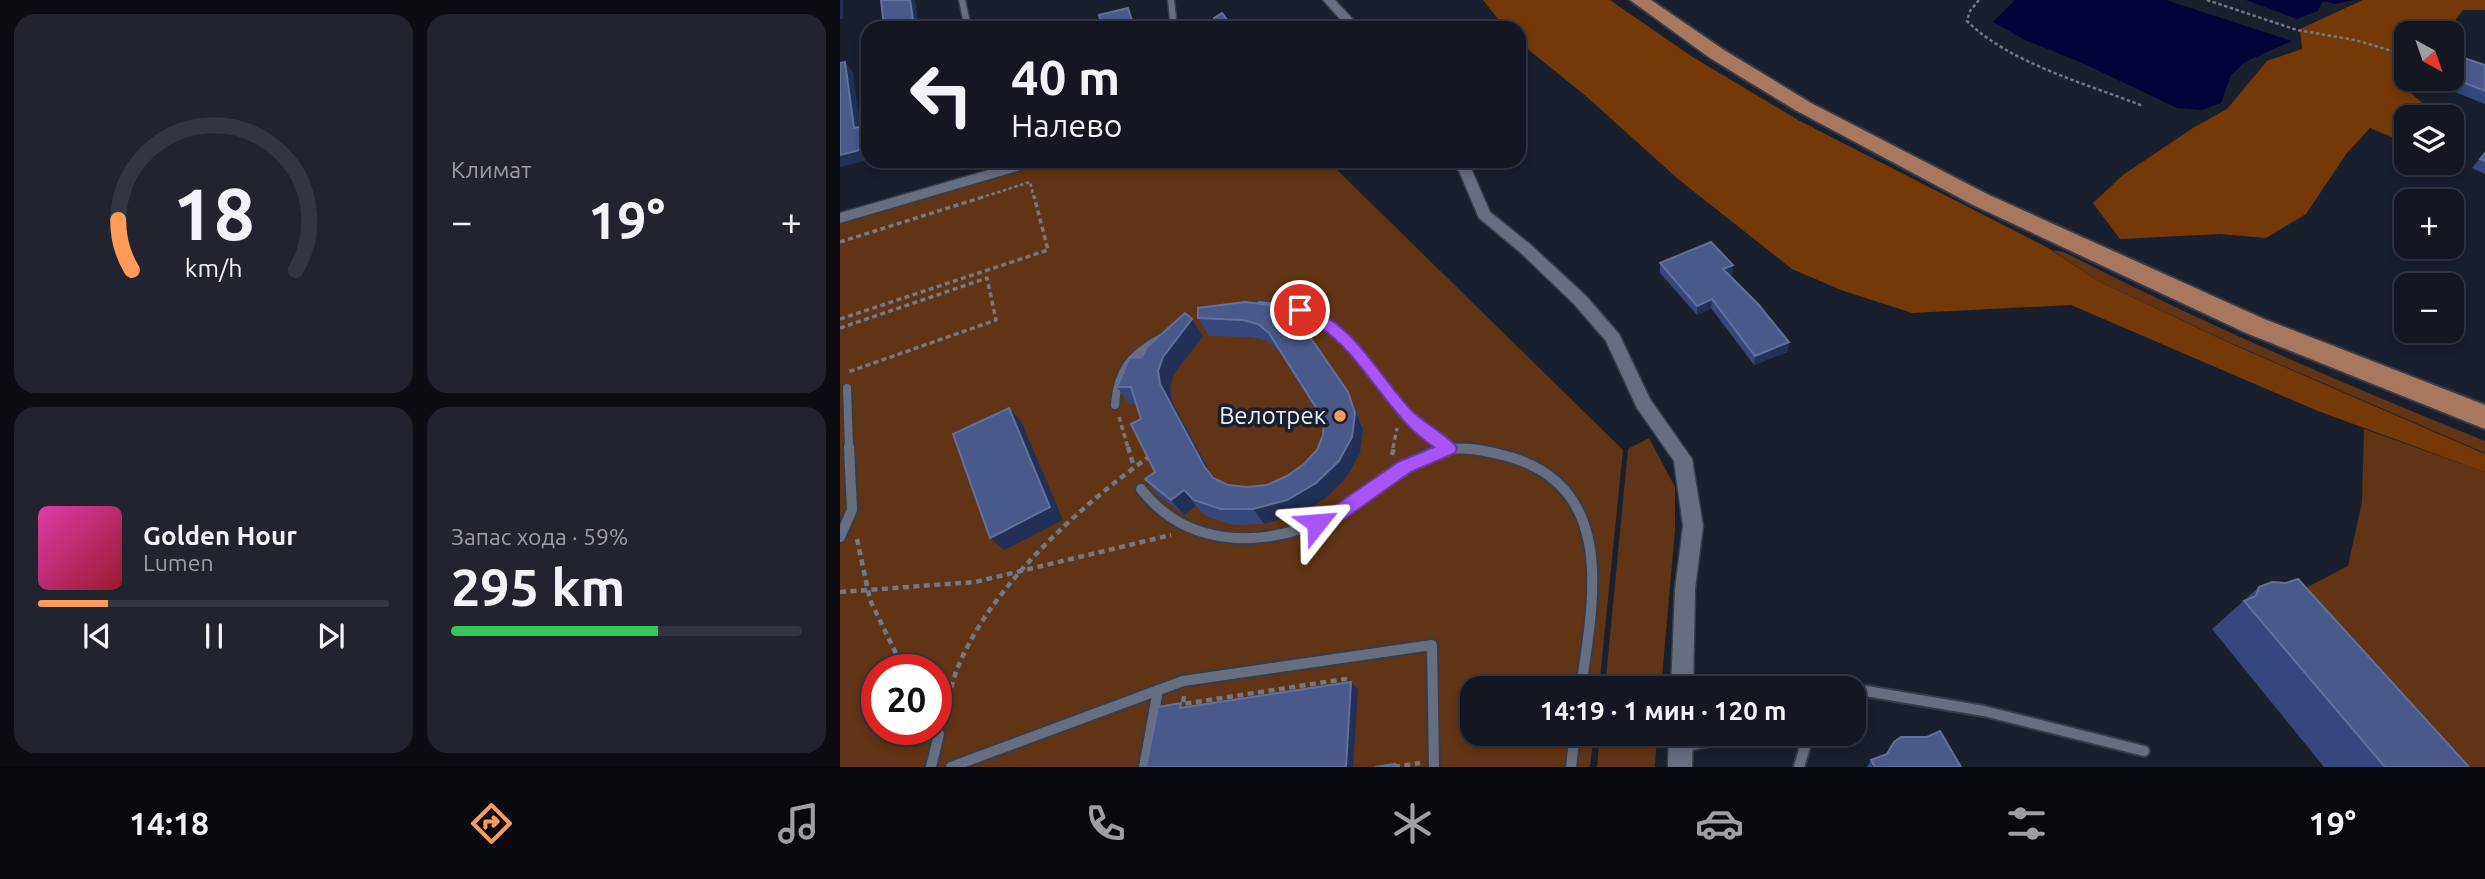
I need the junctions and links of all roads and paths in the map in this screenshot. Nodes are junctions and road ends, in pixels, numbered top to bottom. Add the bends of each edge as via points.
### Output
1 (962, 0) edge
2 (1171, 0) edge
3 (1329, 0) edge
4 (1639, 0) edge
5 (1979, 0) edge
6 (2207, 0) edge
7 (966, 21) edge
8 (1175, 21) edge
9 (1348, 21) edge
10 (2394, 51) edge
11 (2143, 106) dead end
12 (992, 168) edge
13 (1464, 168) edge
14 (840, 218) edge
15 (840, 242) edge
16 (1251, 307) edge
17 (840, 320) edge
18 (2255, 326) junction
19 (840, 328) edge
20 (1169, 334) edge
21 (841, 375) edge
22 (847, 388) dead end
23 (1393, 399) junction
24 (1115, 405) joint
25 (2485, 405) edge
26 (2485, 417) edge
27 (2485, 431) edge
28 (1449, 448) junction
29 (1152, 454) edge
30 (1134, 467) junction
31 (1377, 485) junction
32 (1141, 489) joint
33 (852, 510) junction
34 (1193, 530) junction
35 (840, 537) edge
36 (1024, 570) junction
37 (869, 591) junction
38 (840, 592) edge
39 (897, 654) edge
40 (1347, 657) junction
41 (1582, 676) edge
42 (1682, 676) edge
43 (1187, 680) junction
44 (952, 687) edge
45 (1158, 690) junction
46 (1866, 691) edge
47 (936, 745) edge
48 (1574, 746) edge
49 (1805, 746) edge
50 (2144, 751) dead end
51 (1434, 764) edge
52 (1406, 766) edge
53 (931, 767) edge
54 (951, 767) edge
55 (1144, 767) edge
56 (1395, 767) edge
57 (1571, 767) edge
58 (1799, 767) edge

1 - 7 lane
2 - 8 lane
3 - 9 street
4 - 18 main road via 1717,54 1882,149 1981,200
5 - 11 path via 1968,21 1985,39
6 - 10 path via 2288,27
12 - 14 street
13 - 42 street via 1484,215 1580,300 1613,338 1643,403 1683,459 1693,526 1685,589
15 - 17 path via 1030,182 1048,250
16 - 23 lane via 1281,306 1319,317 1344,339
18 - 25 main road
18 - 26 main road
18 - 27 main road via 2396,395
19 - 21 path via 987,278 996,320
20 - 24 lane via 1129,358 1115,387
22 - 33 lane
23 - 28 lane via 1423,432
23 - 31 path via 1398,420 1396,443
24 - 30 path
28 - 31 lane
28 - 41 lane via 1491,452 1525,463 1550,475 1572,495 1584,517 1594,567
29 - 30 path
30 - 32 path
30 - 36 path via 1056,531
31 - 34 lane via 1339,512 1270,536 1231,537
32 - 34 lane via 1162,514
33 - 35 lane
33 - 37 path
34 - 36 path
36 - 37 path via 975,582
36 - 44 path via 970,642
37 - 38 path
37 - 39 path
40 - 43 lane
40 - 43 path via 1345,679 1183,704
40 - 51 lane via 1433,645
43 - 45 lane
45 - 54 lane
45 - 55 lane
46 - 50 lane via 1984,711
47 - 53 lane
48 - 57 lane
49 - 58 lane
51 - 52 path
52 - 56 path

